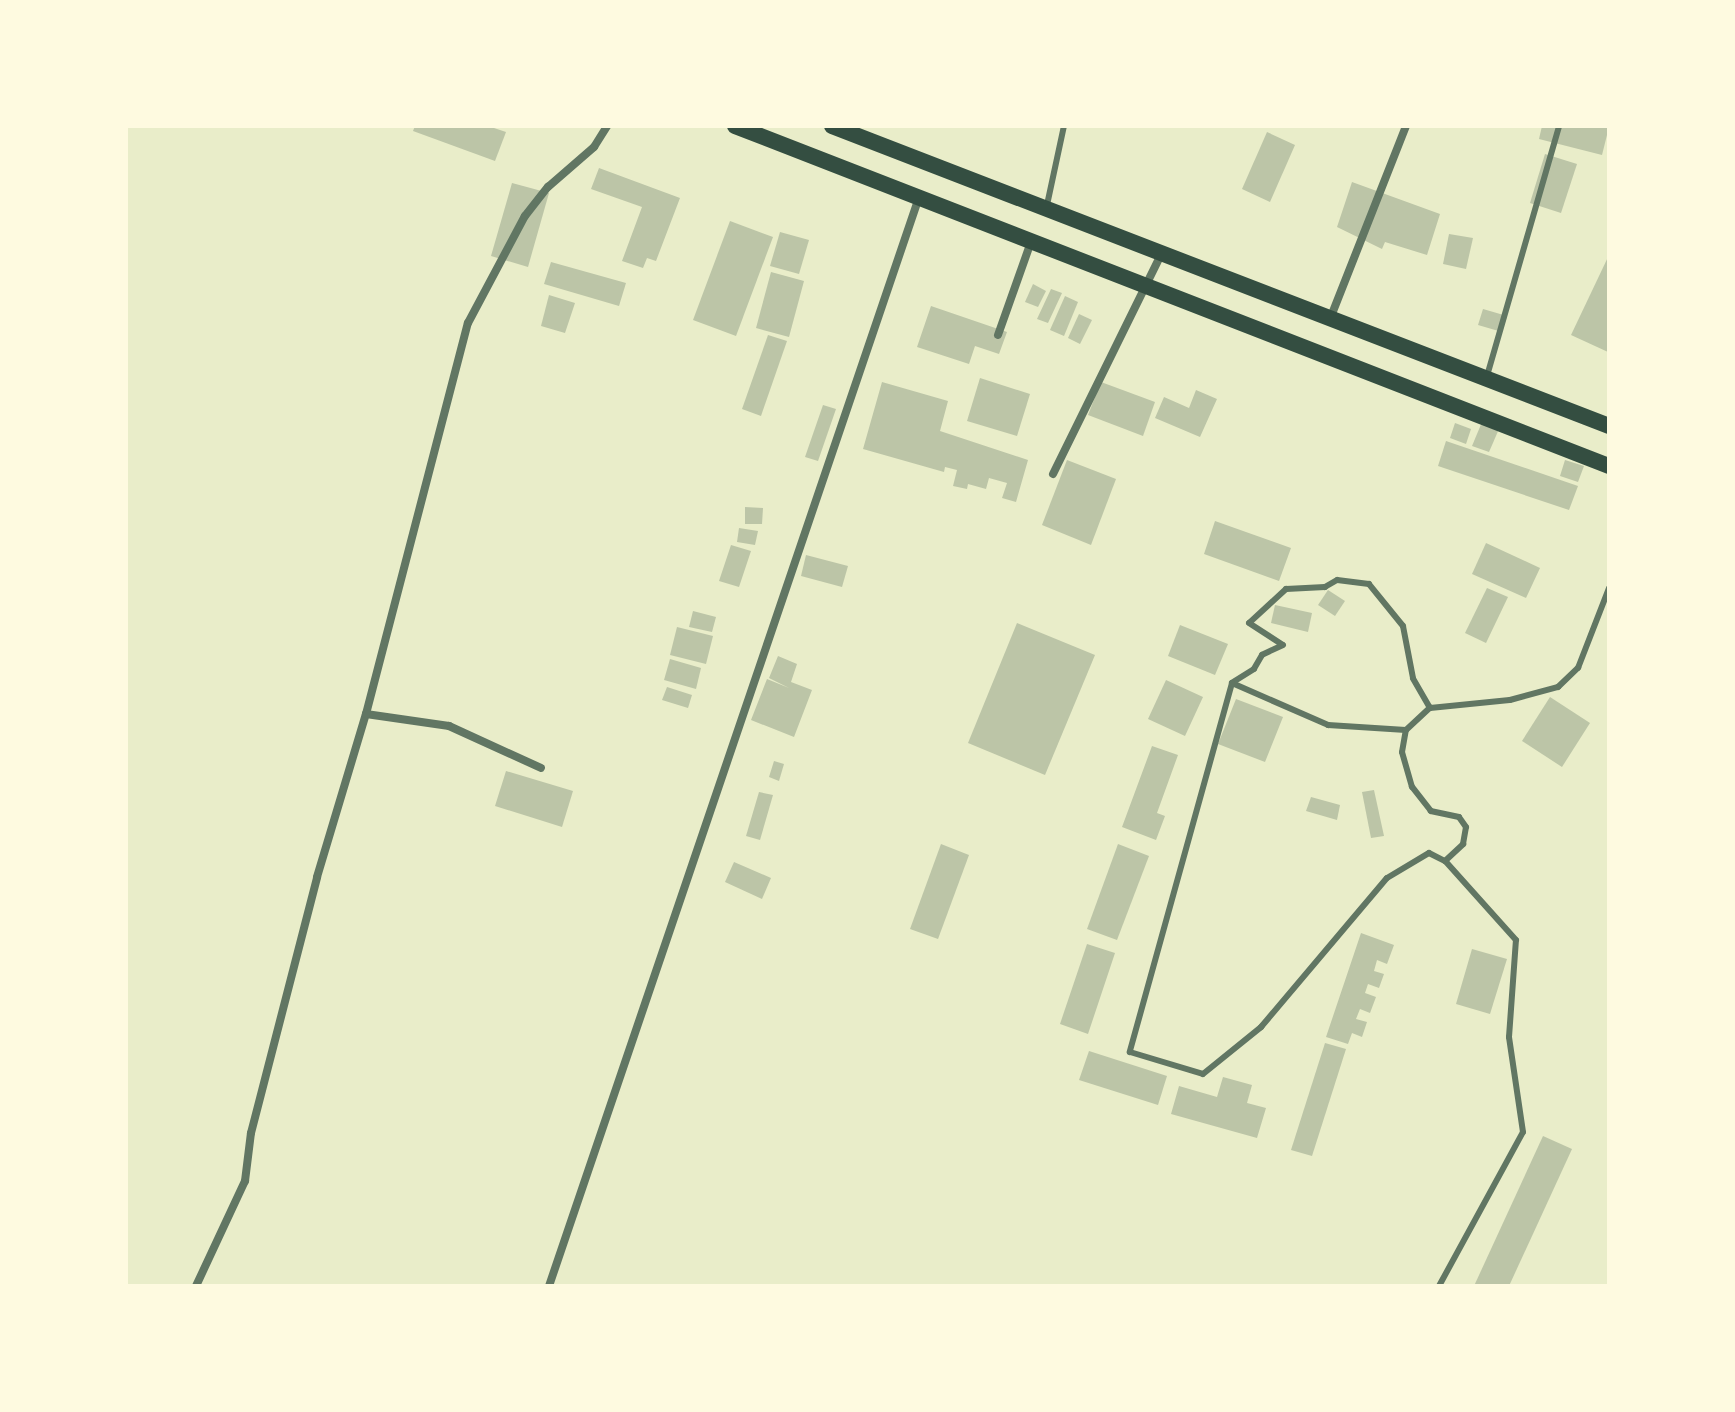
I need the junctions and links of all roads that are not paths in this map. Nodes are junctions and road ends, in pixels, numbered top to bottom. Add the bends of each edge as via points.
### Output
1 (607, 126) edge
2 (735, 126) edge
3 (832, 126) edge
4 (1064, 126) edge
5 (1406, 126) edge
6 (1559, 126) edge
7 (871, 133) edge
8 (918, 200) junction
9 (1046, 208) junction
10 (1031, 241) junction
11 (1162, 251) junction
12 (1147, 285) junction
13 (1329, 321) junction
14 (998, 335) dead end
15 (1486, 380) junction
16 (1609, 426) edge
17 (1609, 466) edge
18 (1053, 474) dead end
19 (1609, 588) edge
20 (1232, 683) junction
21 (1430, 708) junction
22 (366, 714) junction
23 (1406, 730) junction
24 (541, 768) dead end
25 (1445, 861) junction
26 (196, 1286) edge
27 (549, 1286) edge
28 (1439, 1286) edge

1 - 22 street via 594,147 548,187 525,216 468,323
2 - 8 main road
3 - 7 main road
4 - 9 lane
5 - 13 street
6 - 15 lane
7 - 9 main road
8 - 10 main road
8 - 27 street
9 - 11 main road
10 - 12 main road
10 - 14 street
11 - 12 street
11 - 13 main road
12 - 17 main road
12 - 18 street
13 - 15 main road
15 - 16 main road
19 - 21 lane via 1578,668 1558,687 1510,700
20 - 21 lane via 1254,669 1262,655 1283,645 1249,623 1286,589 1350,580 1369,584 1403,626 1413,678
20 - 23 lane via 1328,725
20 - 25 lane via 1130,1052 1203,1074 1261,1027 1387,878 1429,853
21 - 23 lane
22 - 24 street via 449,726
22 - 26 street via 317,877 251,1133 245,1181
23 - 25 lane via 1402,752 1412,787 1431,811 1459,817 1466,827 1463,844
25 - 28 lane via 1516,940 1509,1037 1523,1132

